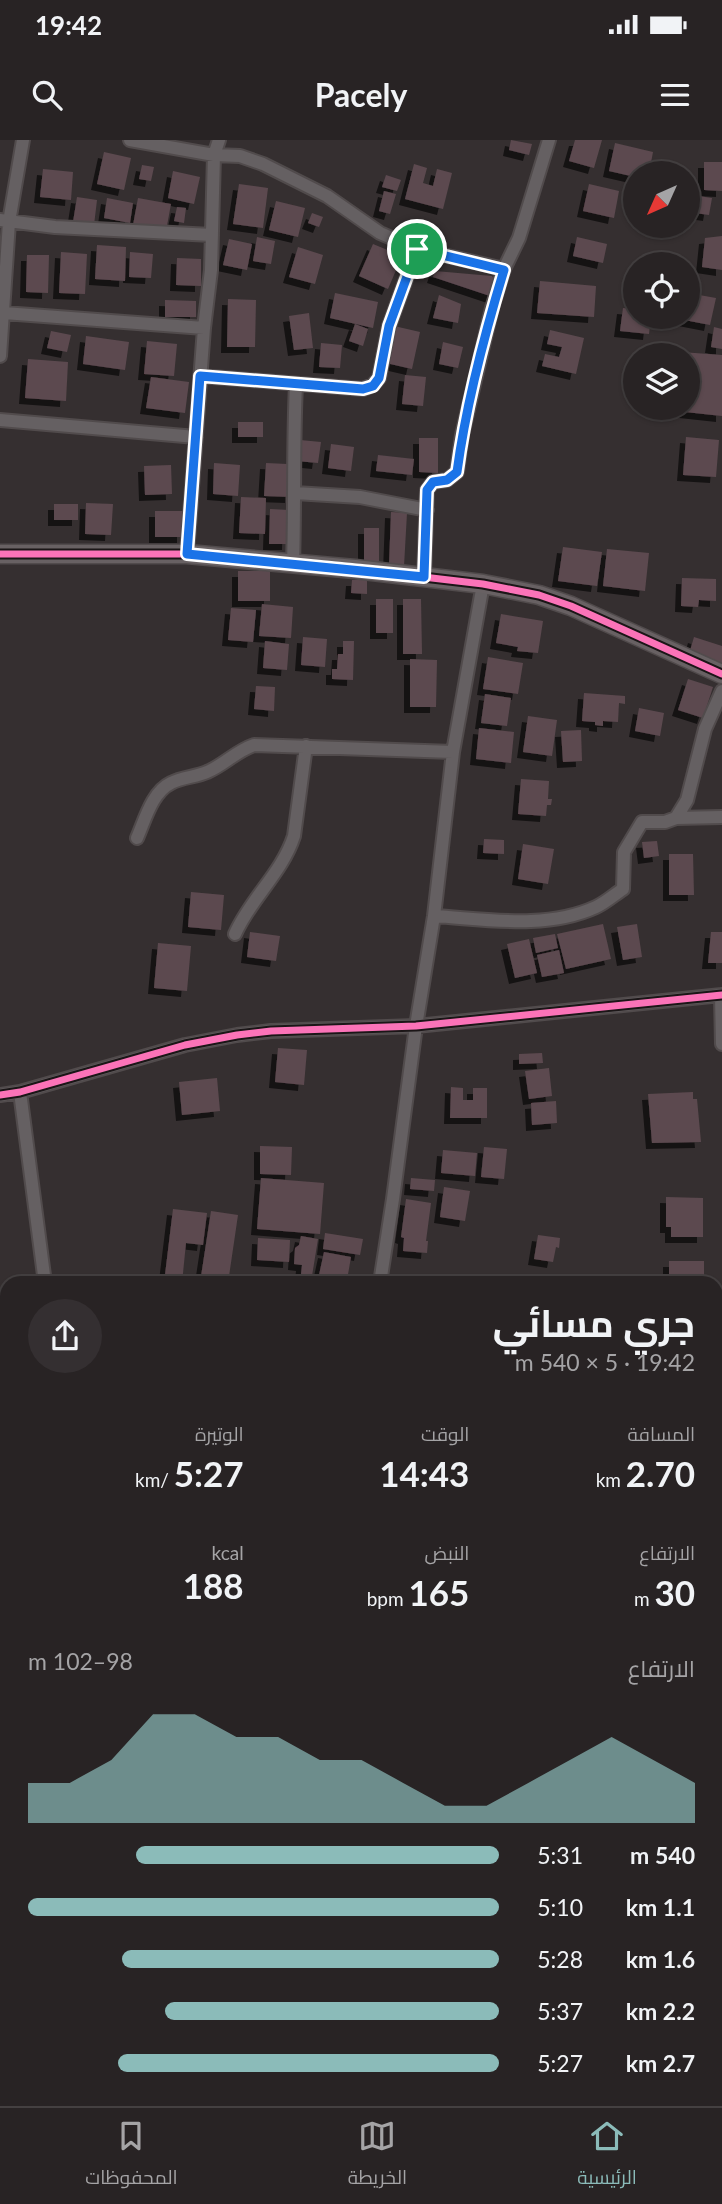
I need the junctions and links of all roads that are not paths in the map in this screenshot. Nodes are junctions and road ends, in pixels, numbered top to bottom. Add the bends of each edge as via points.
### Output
1 (23, 140) edge
2 (130, 140) edge
3 (219, 140) edge
4 (549, 140) edge
5 (214, 155) junction
6 (5, 221) edge
7 (212, 235) junction
8 (417, 249) junction
9 (504, 270) junction
10 (4, 313) junction
11 (204, 328) junction
12 (0, 356) edge
13 (200, 376) junction
14 (296, 385) junction
15 (0, 420) edge
16 (197, 437) junction
17 (295, 493) junction
18 (427, 510) junction
19 (0, 554) edge
20 (187, 554) junction
21 (293, 563) junction
22 (424, 577) junction
23 (483, 584) junction
24 (722, 674) edge
25 (722, 691) edge
26 (306, 746) junction
27 (453, 752) junction
28 (722, 817) edge
29 (676, 818) junction
30 (137, 838) dead end
31 (434, 916) junction
32 (235, 934) dead end
33 (721, 995) edge
34 (416, 1026) junction
35 (722, 1044) edge
36 (20, 1092) junction
37 (0, 1095) edge
38 (44, 1276) edge
39 (381, 1276) edge

1 - 6 street
2 - 5 street
3 - 5 street
4 - 9 street via 519,238
5 - 7 street
5 - 8 street via 240,156 263,164 327,196 380,233
6 - 7 street
6 - 10 street
7 - 11 street
8 - 9 street
8 - 14 street via 373,386
9 - 18 street via 468,404 457,472 453,478 429,485
10 - 11 street
10 - 12 street
11 - 13 street
13 - 14 street
13 - 16 street
14 - 17 street
15 - 16 street
16 - 20 street
17 - 18 street via 360,497
17 - 21 street
18 - 22 street
19 - 20 street
20 - 21 street
21 - 22 street
22 - 23 street
23 - 24 street via 571,606
23 - 27 street
25 - 29 street via 705,729 687,800
26 - 27 street
26 - 30 street via 254,745 207,772 171,782 157,796
26 - 32 street via 290,849 247,909
27 - 31 street
28 - 29 street
29 - 31 street via 642,822 624,852 623,889 582,913 525,921
31 - 34 street
33 - 34 street
33 - 35 street
34 - 36 street via 223,1037
34 - 39 street
36 - 37 street
36 - 38 street

